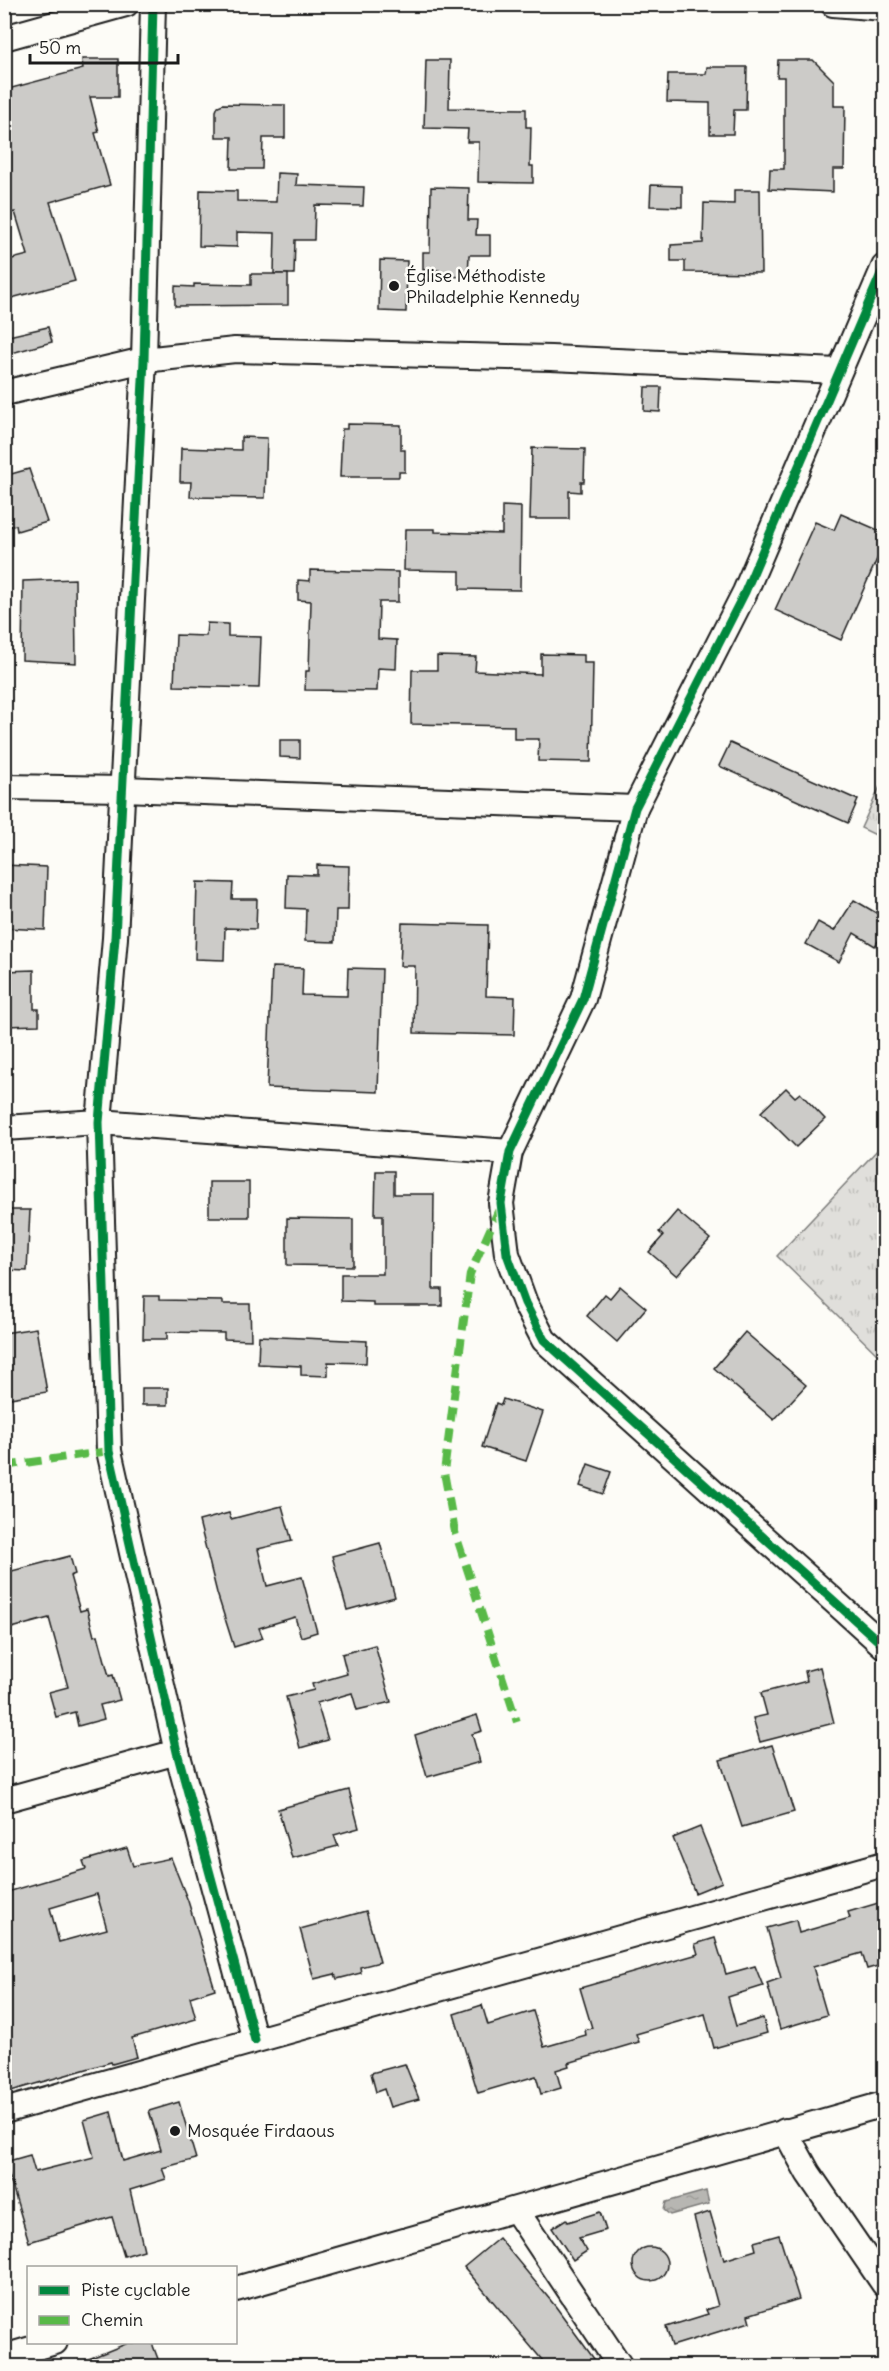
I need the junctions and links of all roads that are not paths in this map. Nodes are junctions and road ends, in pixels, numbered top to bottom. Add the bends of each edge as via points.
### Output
1 (126, 4) edge
2 (153, 4) edge
3 (847, 5) edge
4 (885, 8) edge
5 (4, 38) edge
6 (885, 267) edge
7 (144, 360) junction
8 (838, 371) junction
9 (4, 393) edge
10 (4, 787) edge
11 (123, 789) junction
12 (635, 808) junction
13 (99, 1122) junction
14 (4, 1128) edge
15 (510, 1152) junction
16 (885, 1646) edge
17 (177, 1752) junction
18 (4, 1800) edge
19 (885, 1864) edge
20 (255, 2040) junction
21 (885, 2104) edge
22 (4, 2111) edge
23 (785, 2131) junction
24 (516, 2210) junction
25 (885, 2284) edge
26 (237, 2289) edge
27 (51, 2344) edge
28 (4, 2357) edge
29 (620, 2367) edge

1 - 5 street
2 - 7 street
3 - 4 street
6 - 8 street
7 - 8 street via 235,350 551,358
7 - 9 street
7 - 11 street
8 - 12 street via 745,592
10 - 11 street
11 - 12 street
11 - 13 street
12 - 15 street via 583,999
13 - 14 street
13 - 15 street
13 - 17 street via 109,1452
15 - 16 street via 501,1203 507,1254 544,1340
17 - 18 street
17 - 20 street
19 - 20 street
20 - 22 street
21 - 23 street
23 - 24 street
23 - 25 street via 808,2173
24 - 26 street
24 - 29 street
27 - 28 street

